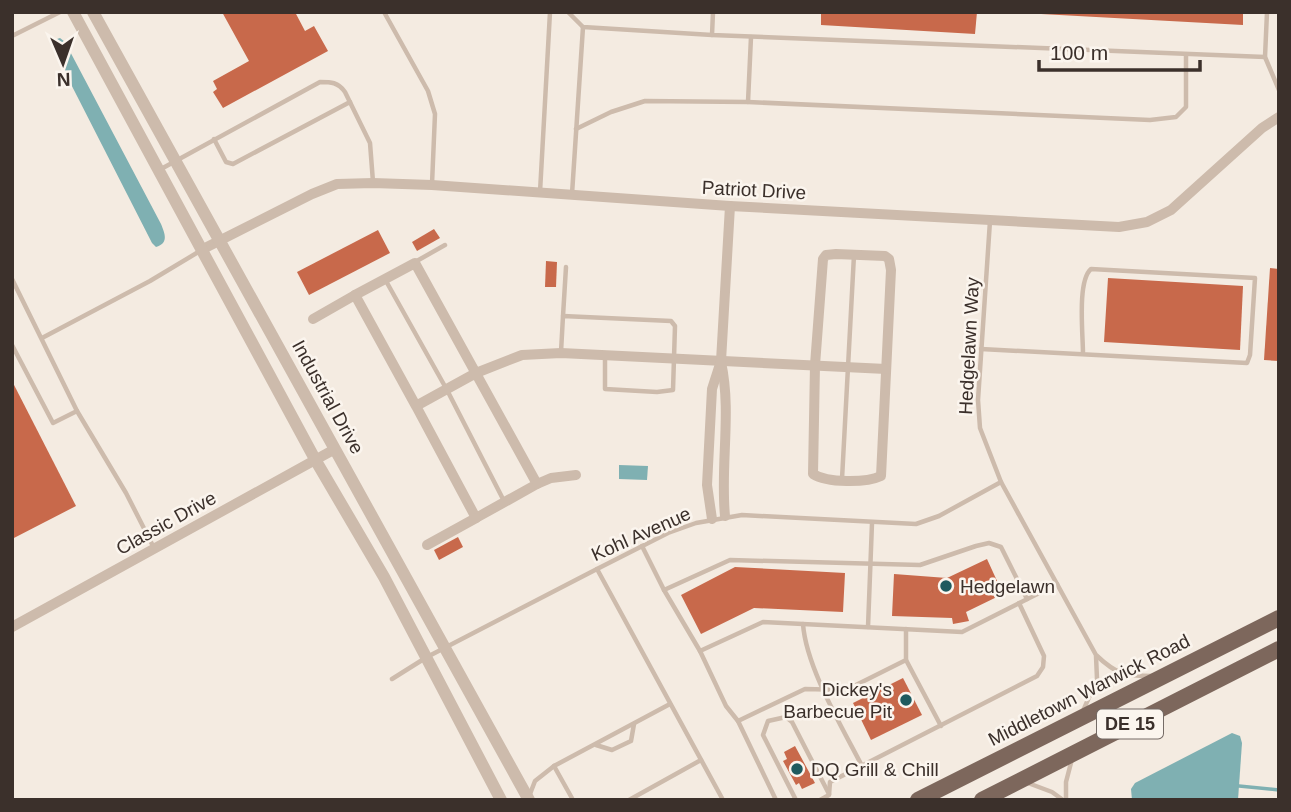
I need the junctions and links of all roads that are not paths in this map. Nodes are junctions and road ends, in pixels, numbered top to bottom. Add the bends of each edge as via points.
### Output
1 (60, 12) edge
2 (73, 12) edge
3 (93, 12) edge
4 (384, 12) edge
5 (550, 12) edge
6 (568, 12) edge
7 (713, 12) edge
8 (1267, 12) edge
9 (583, 27) junction
10 (712, 35) junction
11 (12, 36) edge
12 (751, 37) junction
13 (1186, 54) junction
14 (1265, 57) junction
15 (1279, 90) edge
16 (350, 102) junction
17 (748, 102) junction
18 (1279, 117) edge
19 (576, 129) junction
20 (214, 139) junction
21 (175, 162) junction
22 (160, 170) junction
23 (373, 183) junction
24 (432, 185) junction
25 (540, 193) junction
26 (572, 195) junction
27 (730, 206) junction
28 (990, 221) junction
29 (220, 240) junction
30 (445, 245) dead end
31 (203, 249) junction
32 (854, 255) junction
33 (415, 263) junction
34 (566, 267) dead end
35 (12, 279) edge
36 (384, 279) junction
37 (355, 295) junction
38 (563, 316) junction
39 (313, 319) dead end
40 (42, 338) junction
41 (12, 345) edge
42 (982, 349) junction
43 (561, 353) junction
44 (1083, 354) junction
45 (605, 355) junction
46 (674, 359) junction
47 (721, 361) junction
48 (816, 365) junction
49 (848, 367) junction
50 (886, 369) junction
51 (476, 373) junction
52 (447, 390) junction
53 (416, 406) junction
54 (78, 411) junction
55 (335, 449) junction
56 (316, 461) junction
57 (576, 475) dead end
58 (842, 480) junction
59 (1001, 482) junction
60 (537, 484) junction
61 (505, 502) junction
62 (725, 516) junction
63 (476, 518) junction
64 (712, 519) junction
65 (872, 523) junction
66 (427, 545) dead end
67 (642, 546) junction
68 (155, 549) junction
69 (871, 564) junction
70 (597, 569) junction
71 (1057, 584) junction
72 (664, 590) junction
73 (1027, 599) junction
74 (1019, 603) junction
75 (1279, 618) edge
76 (803, 624) junction
77 (12, 627) edge
78 (868, 627) junction
79 (906, 629) junction
80 (445, 648) junction
81 (1279, 649) edge
82 (700, 651) junction
83 (1096, 655) junction
84 (427, 657) junction
85 (906, 660) junction
86 (1164, 676) junction
87 (392, 679) dead end
88 (824, 690) junction
89 (670, 704) junction
90 (1079, 720) junction
91 (738, 721) junction
92 (634, 724) junction
93 (941, 726) junction
94 (595, 745) junction
95 (1074, 751) junction
96 (701, 760) junction
97 (554, 766) junction
98 (862, 766) junction
99 (1020, 781) junction
100 (829, 795) junction
101 (529, 799) edge
102 (501, 800) edge
103 (573, 800) edge
104 (629, 800) edge
105 (723, 800) edge
106 (776, 800) edge
107 (796, 800) edge
108 (820, 800) edge
109 (918, 800) edge
110 (982, 800) edge
111 (1064, 800) edge

1 - 11 lane
2 - 22 street, Industrial Drive
3 - 21 street, Industrial Drive
4 - 24 lane via 428,91 435,114
5 - 25 lane
6 - 9 lane
7 - 10 lane
8 - 14 lane
9 - 10 lane
9 - 19 lane
10 - 12 lane
12 - 13 lane
12 - 17 lane
13 - 14 lane
13 - 17 lane via 1186,107 1176,117 1150,120
14 - 15 lane
16 - 20 lane via 340,85 320,82
16 - 20 lane via 233,164 226,162
16 - 23 lane via 370,143
17 - 19 lane via 645,101
18 - 28 street, Patriot Drive via 1159,218 1105,228
19 - 26 lane
20 - 21 lane
21 - 22 lane
21 - 29 street, Industrial Drive
22 - 31 street, Industrial Drive
23 - 24 street, Patriot Drive
23 - 29 street, Patriot Drive via 337,184
24 - 25 street, Patriot Drive
25 - 26 street, Patriot Drive
26 - 27 street, Patriot Drive
27 - 28 street, Patriot Drive
27 - 47 street
28 - 42 lane, Hedgelawn Way
29 - 31 street, Patriot Drive
29 - 55 street, Industrial Drive
30 - 33 lane
31 - 40 lane
31 - 56 street, Industrial Drive
32 - 48 street via 822,259
32 - 49 lane
32 - 50 street via 889,259
33 - 36 street
33 - 51 street
34 - 38 lane
35 - 40 lane
36 - 37 street
36 - 52 lane
37 - 39 street
37 - 53 street
38 - 43 lane
38 - 46 lane via 671,321 675,326
40 - 54 lane
41 - 54 lane via 53,423
42 - 44 lane
42 - 59 lane, Hedgelawn Way via 979,428
43 - 45 street
43 - 51 street via 522,355
44 - 44 lane via 1247,363 1255,278 1091,269 1083,286
45 - 46 street
45 - 46 lane via 605,390 673,390
46 - 47 street
47 - 48 street
47 - 62 street via 727,386
47 - 64 street via 710,416 707,485
48 - 49 street
48 - 58 street via 813,474
49 - 50 street
49 - 58 lane
50 - 58 street via 880,476 870,481
51 - 52 street
51 - 60 street
52 - 53 street
52 - 61 lane
53 - 63 street
54 - 68 lane
55 - 56 street, Classic Drive
55 - 80 street, Industrial Drive
56 - 68 street, Classic Drive
56 - 84 street, Industrial Drive
57 - 60 street
59 - 65 lane, Kohl Avenue via 916,524
59 - 71 lane, Hedgelawn Way
60 - 61 street
61 - 63 street
62 - 64 lane, Kohl Avenue
62 - 65 lane, Kohl Avenue
63 - 66 street
64 - 67 lane, Kohl Avenue
65 - 69 lane
67 - 70 lane, Kohl Avenue
67 - 72 lane
68 - 77 street, Classic Drive
69 - 72 lane via 730,560
69 - 73 lane via 920,565 989,543 1001,547
69 - 78 lane
70 - 80 lane, Kohl Avenue
70 - 89 lane
71 - 73 lane
71 - 83 lane, Hedgelawn Way
72 - 82 lane
73 - 74 lane
74 - 79 lane via 962,632
74 - 93 lane via 1044,656 1043,667 1037,676
75 - 86 main road, Middletown Warwick Road / DE 15
76 - 78 lane
76 - 82 lane via 763,622
76 - 88 lane via 804,639
78 - 79 lane
79 - 85 lane
80 - 84 lane, Kohl Avenue
80 - 101 street, Industrial Drive
81 - 95 main road, DE 15
82 - 91 lane
83 - 86 lane via 1127,676
83 - 90 lane via 1097,679
84 - 87 lane, Kohl Avenue
84 - 102 street, Industrial Drive
85 - 88 lane via 846,690
85 - 93 lane
86 - 90 main road, Middletown Warwick Road / DE 15
88 - 91 lane via 806,689
88 - 98 lane
89 - 92 lane
89 - 96 lane
90 - 109 main road, Middletown Warwick Road / DE 15
91 - 106 lane
92 - 94 lane
92 - 94 lane via 631,741 612,750
93 - 98 lane
94 - 97 lane
95 - 99 main road, DE 15
95 - 111 lane
96 - 104 lane
96 - 105 lane
97 - 101 lane via 535,781
97 - 103 lane
98 - 100 lane via 830,782
99 - 110 main road, DE 15
99 - 111 lane
100 - 107 lane via 786,716 768,721 763,735
100 - 108 lane

